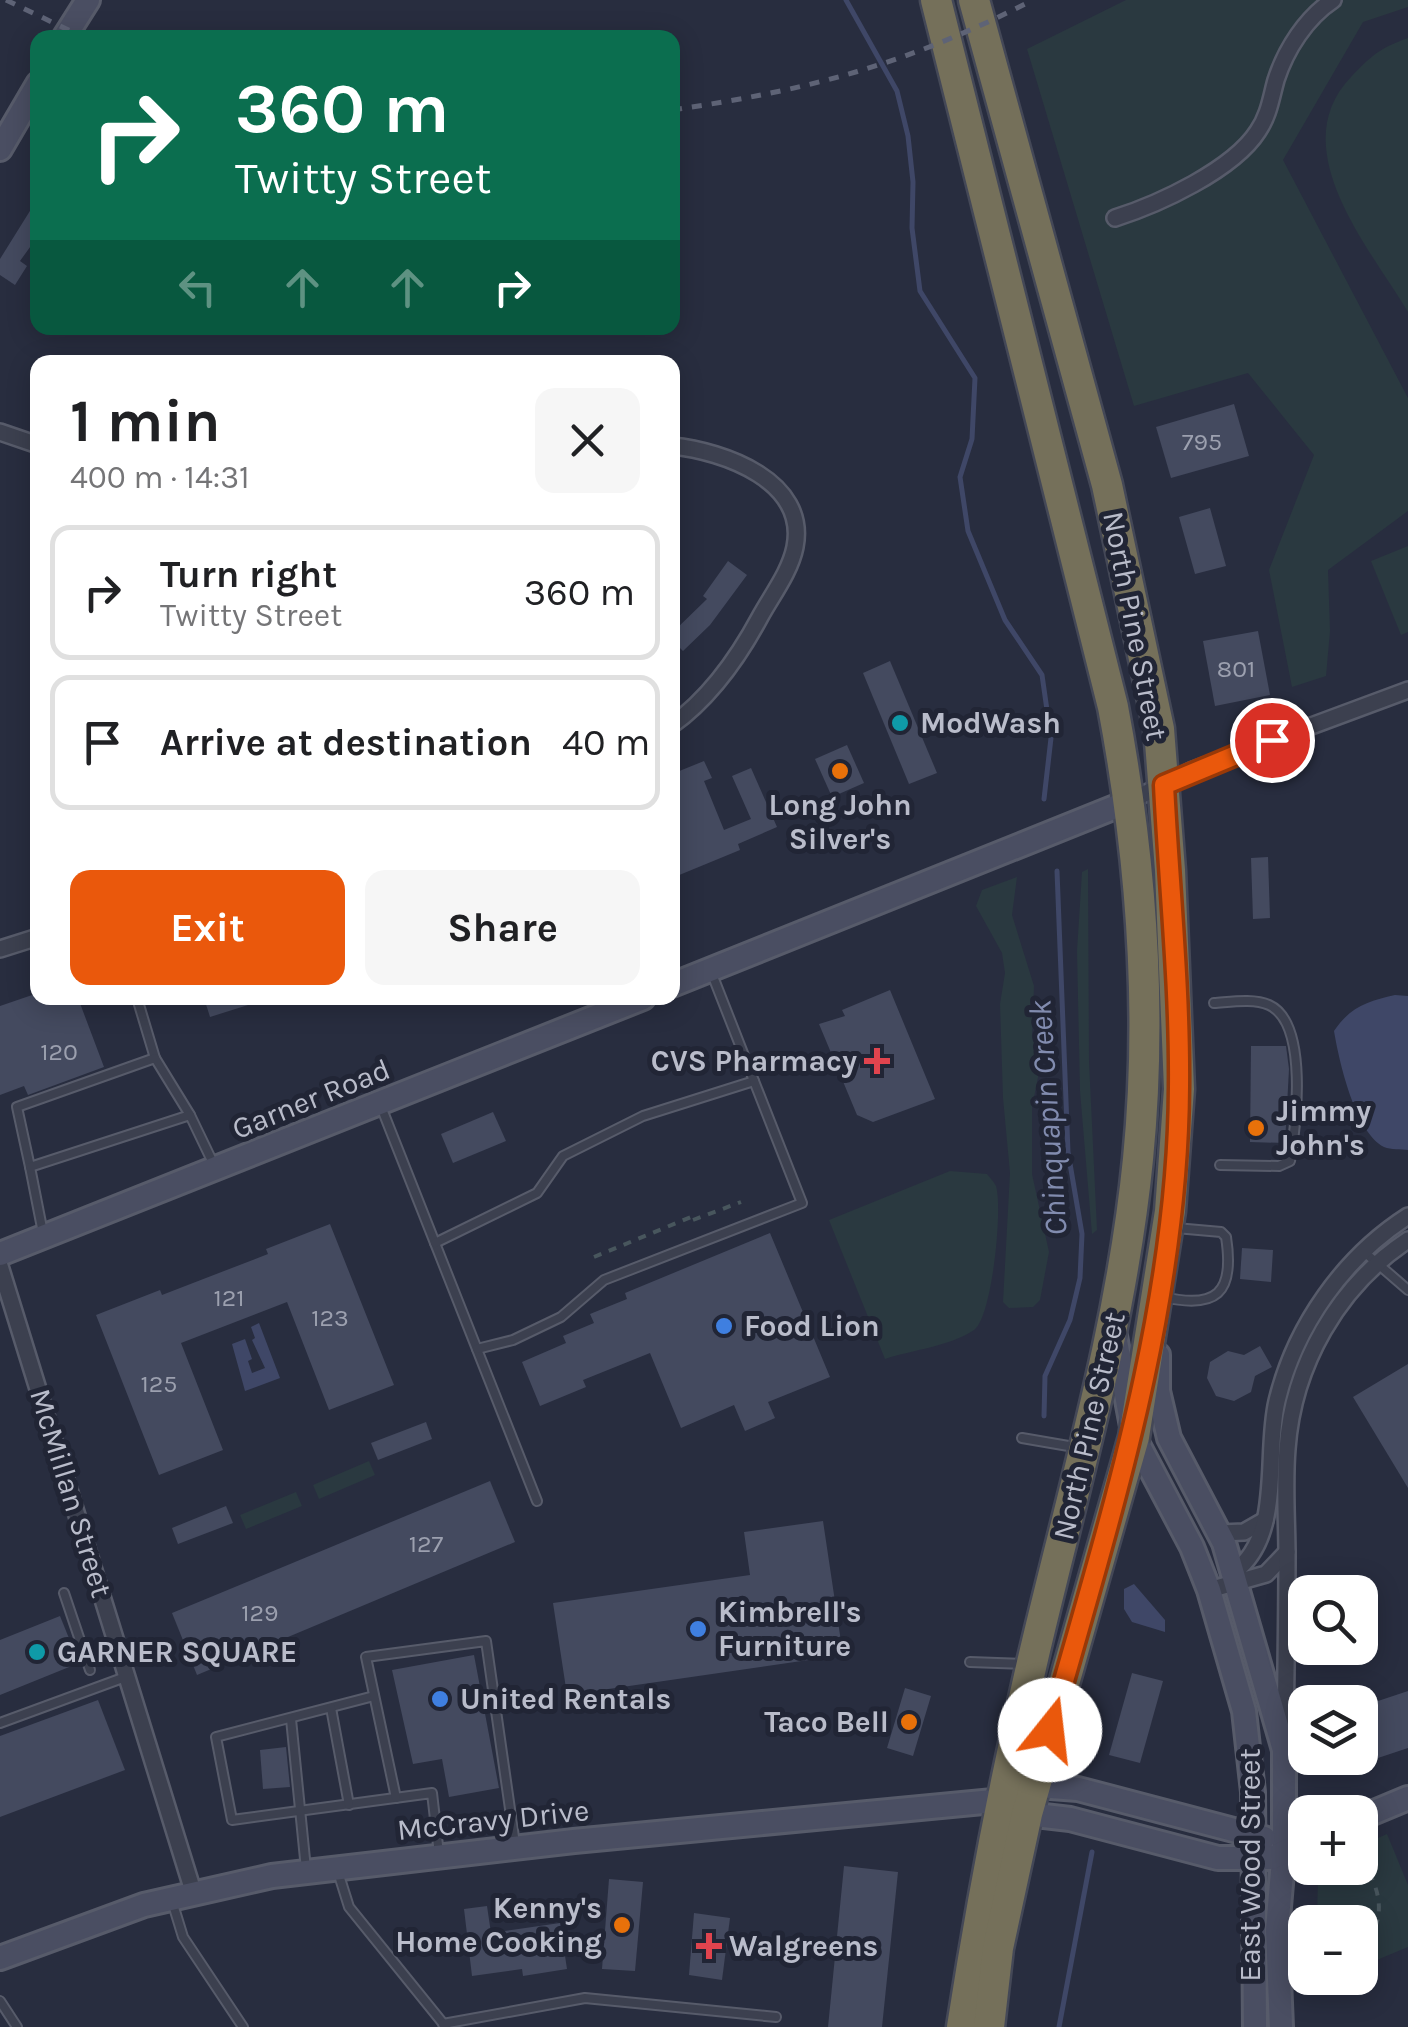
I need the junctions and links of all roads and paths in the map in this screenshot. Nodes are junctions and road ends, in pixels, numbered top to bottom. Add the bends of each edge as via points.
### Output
1 (88, 0) edge
2 (936, 0) edge
3 (974, 0) edge
4 (1333, 0) edge
5 (69, 30) edge
6 (30, 98) edge
7 (0, 149) edge
8 (1115, 218) dead end
9 (0, 432) edge
10 (30, 442) edge
11 (680, 448) edge
12 (1408, 690) edge
13 (680, 717) edge
14 (1164, 785) junction
15 (1130, 802) junction
16 (30, 940) edge
17 (0, 949) edge
18 (710, 970) junction
19 (680, 982) edge
20 (1214, 1003) dead end
21 (139, 1005) edge
22 (625, 1005) edge
23 (155, 1058) junction
24 (754, 1081) junction
25 (380, 1104) junction
26 (190, 1115) junction
27 (1220, 1164) dead end
28 (30, 1167) junction
29 (216, 1169) junction
30 (741, 1202) dead end
31 (1408, 1216) edge
32 (1168, 1227) junction
33 (44, 1238) junction
34 (1408, 1240) edge
35 (436, 1243) junction
36 (1362, 1251) junction
37 (0, 1254) edge
38 (594, 1258) dead end
39 (1377, 1263) junction
40 (0, 1266) edge
41 (1408, 1290) edge
42 (1158, 1301) junction
43 (1114, 1329) junction
44 (477, 1349) junction
45 (1134, 1437) junction
46 (1022, 1438) dead end
47 (1084, 1449) junction
48 (537, 1501) dead end
49 (1266, 1520) junction
50 (1220, 1532) junction
51 (1287, 1552) junction
52 (1235, 1578) junction
53 (1209, 1590) junction
54 (64, 1593) dead end
55 (1256, 1643) junction
56 (1286, 1661) junction
57 (970, 1662) dead end
58 (1031, 1664) junction
59 (90, 1670) dead end
60 (128, 1676) junction
61 (374, 1696) junction
62 (331, 1708) junction
63 (291, 1719) junction
64 (0, 1724) edge
65 (1284, 1750) junction
66 (1289, 1795) edge
67 (396, 1798) junction
68 (1408, 1798) edge
69 (1021, 1799) junction
70 (349, 1804) junction
71 (1378, 1810) edge
72 (300, 1811) junction
73 (1254, 1833) junction
74 (1288, 1844) edge
75 (515, 1848) junction
76 (1288, 1850) edge
77 (439, 1856) junction
78 (1254, 1860) junction
79 (337, 1868) junction
80 (306, 1872) junction
81 (1288, 1879) edge
82 (1376, 1885) edge
83 (182, 1894) junction
84 (1378, 1911) edge
85 (0, 1958) edge
86 (0, 2001) edge
87 (776, 2018) dead end
88 (445, 2025) edge
89 (17, 2027) edge
90 (243, 2027) edge
91 (962, 2027) edge
92 (988, 2027) edge
93 (1255, 2027) edge
94 (1281, 2027) edge

1 - 5 street
2 - 15 highway, North Pine Street via 1086,591
3 - 14 highway, North Pine Street via 1107,484 1159,729
4 - 8 street via 1298,34 1268,113 1249,143 1188,185
6 - 7 street
9 - 10 street
11 - 13 street via 722,456 763,476 788,502 796,528 788,568 749,638
12 - 14 street
14 - 15 street
14 - 32 highway, North Pine Street via 1180,1089
15 - 18 street
15 - 43 highway, North Pine Street via 1144,1065
16 - 17 street
18 - 19 street
18 - 24 lane
20 - 27 lane via 1266,1003 1276,1010 1294,1042 1296,1070 1290,1161
21 - 23 lane
22 - 25 street, Garner Road
23 - 26 lane
23 - 28 lane via 16,1106
24 - 35 lane via 644,1116 563,1156 537,1193
24 - 44 lane via 802,1204 604,1280 561,1317
25 - 29 street, Garner Road
25 - 35 lane
26 - 28 lane
26 - 29 lane
28 - 33 lane
29 - 33 street, Garner Road
30 - 38 path
31 - 36 street
32 - 42 highway, North Pine Street
32 - 42 lane via 1221,1232 1224,1288 1200,1303
33 - 37 street, Garner Road
34 - 39 street
35 - 44 lane
36 - 39 lane
36 - 49 street via 1322,1301 1289,1364 1272,1428
39 - 41 lane
39 - 51 street via 1326,1324 1301,1381 1287,1446
40 - 60 street, McMillan Street
42 - 45 highway, North Pine Street
42 - 50 street, East Wood Street via 1162,1415
43 - 45 street, East Wood Street
43 - 47 highway, North Pine Street
44 - 48 lane
45 - 53 street, East Wood Street
45 - 69 highway, North Pine Street
46 - 47 lane
47 - 58 highway, North Pine Street
49 - 50 street via 1244,1532
49 - 52 street via 1256,1551
50 - 52 street, East Wood Street
51 - 52 street via 1266,1574
51 - 56 street
52 - 53 street
52 - 55 street, East Wood Street
53 - 73 street, East Wood Street via 1244,1711
54 - 59 lane
55 - 56 street
55 - 65 street, East Wood Street
56 - 65 street
57 - 58 lane
58 - 69 highway, North Pine Street
60 - 64 lane
60 - 83 street, McMillan Street
61 - 62 lane
61 - 67 lane
61 - 75 lane via 366,1657 486,1641
62 - 63 lane
62 - 70 lane
63 - 72 lane
63 - 72 lane via 216,1738 232,1820
65 - 66 street, East Wood Street
67 - 70 lane
67 - 77 lane via 432,1793
68 - 71 street
69 - 73 street via 1078,1789
69 - 75 street, McCravy Drive
69 - 78 street via 1070,1820 1200,1855
69 - 91 highway, North Pine Street
69 - 92 highway, North Pine Street
70 - 72 lane
72 - 80 lane
73 - 74 street
73 - 78 street, East Wood Street
75 - 77 street, McCravy Drive
76 - 78 street
77 - 79 street, McCravy Drive
78 - 93 street, East Wood Street
79 - 80 street, McCravy Drive
79 - 88 lane via 349,1907
80 - 83 street, McCravy Drive
81 - 94 street, East Wood Street via 1277,1930
82 - 84 path
83 - 85 street, McCravy Drive
83 - 90 lane via 183,1937
86 - 89 lane
87 - 88 lane via 585,1998

